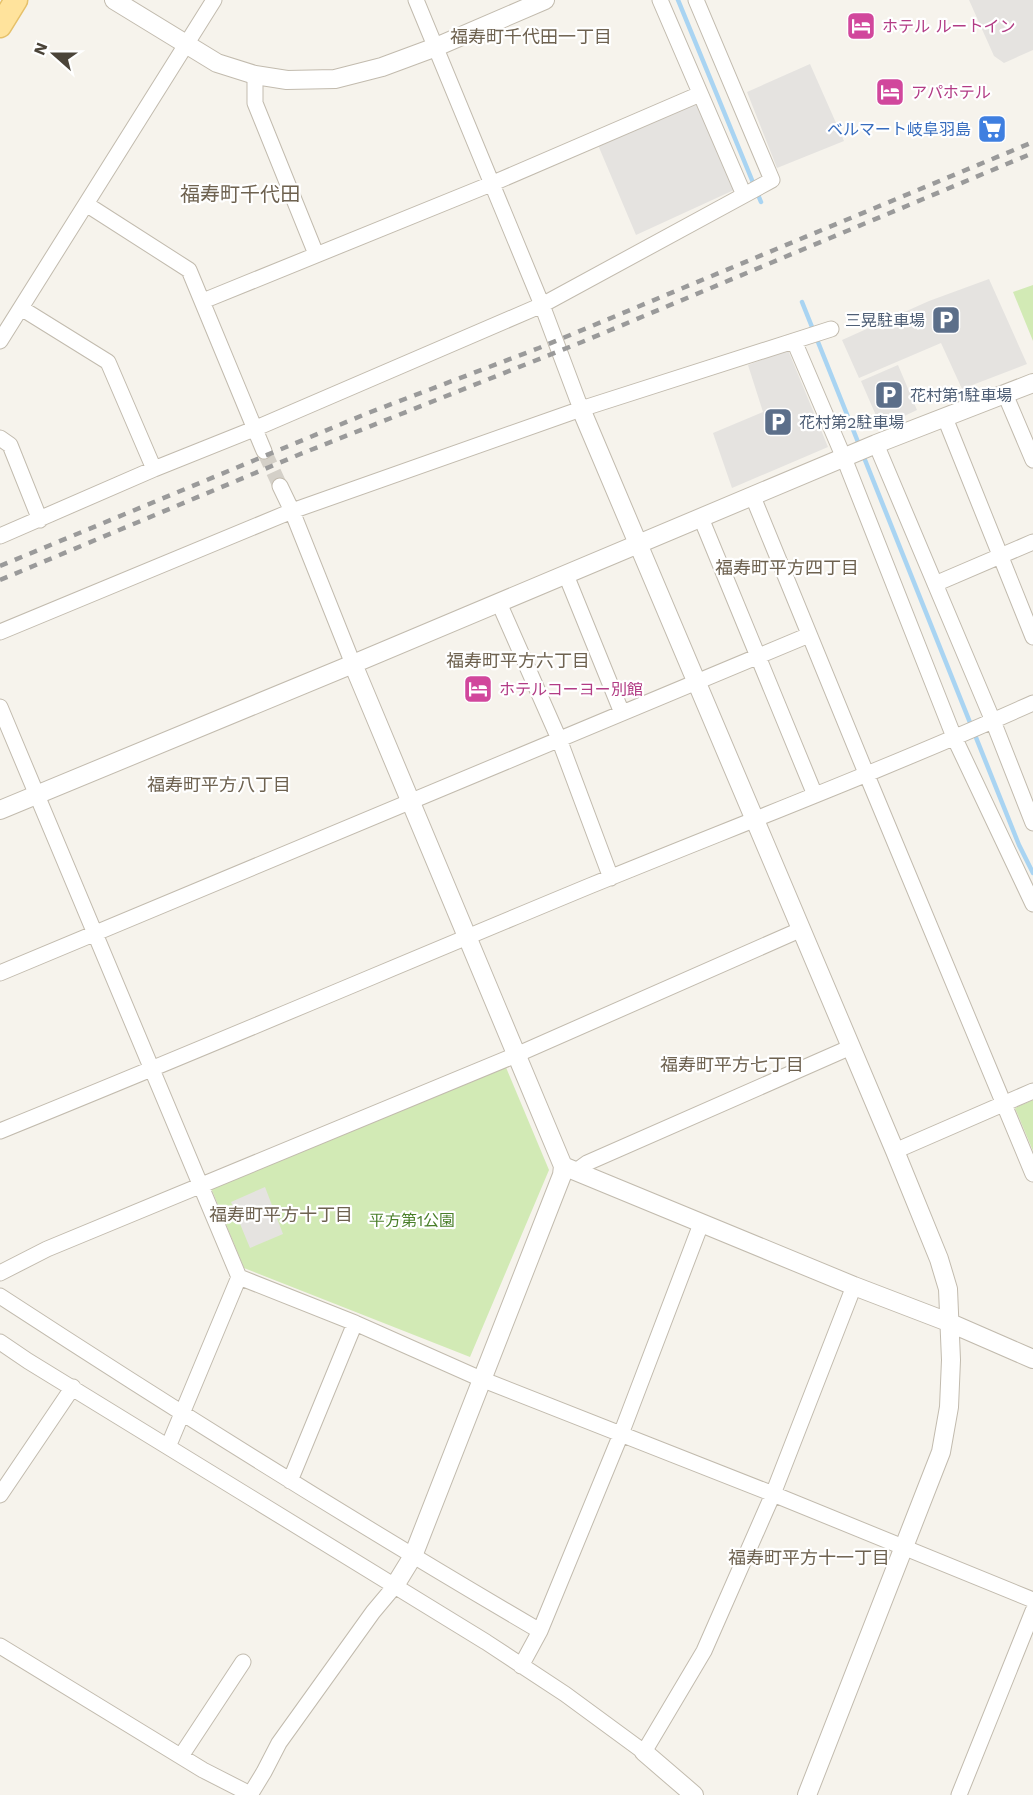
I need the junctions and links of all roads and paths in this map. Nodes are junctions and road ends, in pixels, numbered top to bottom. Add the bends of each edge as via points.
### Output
1 (16, 0) edge
2 (114, 0) edge
3 (214, 0) edge
4 (416, 0) edge
5 (545, 0) edge
6 (660, 0) edge
7 (696, 0) edge
8 (0, 26) edge
9 (186, 44) junction
10 (436, 47) junction
11 (255, 75) junction
12 (700, 94) junction
13 (491, 184) junction
14 (746, 193) junction
15 (86, 204) junction
16 (316, 254) junction
17 (203, 301) junction
18 (542, 304) junction
19 (21, 308) junction
20 (828, 330) dead end
21 (800, 339) junction
22 (0, 341) edge
23 (1033, 383) edge
24 (1005, 394) junction
25 (582, 409) junction
26 (945, 418) junction
27 (254, 429) junction
28 (0, 438) edge
29 (264, 451) tunnel mouth
30 (861, 451) junction
31 (1033, 460) edge
32 (153, 469) junction
33 (280, 486) tunnel mouth
34 (753, 497) junction
35 (292, 511) junction
36 (701, 518) junction
37 (40, 520) junction
38 (0, 536) edge
39 (1033, 542) edge
40 (639, 544) junction
41 (1000, 556) junction
42 (566, 575) junction
43 (935, 584) junction
44 (499, 603) junction
45 (0, 632) edge
46 (809, 635) junction
47 (1033, 637) edge
48 (758, 656) junction
49 (353, 664) junction
50 (697, 682) junction
51 (1033, 703) edge
52 (0, 707) edge
53 (622, 713) junction
54 (989, 723) junction
55 (959, 735) junction
56 (559, 739) junction
57 (866, 773) junction
58 (36, 795) junction
59 (815, 795) junction
60 (410, 802) junction
61 (0, 810) edge
62 (755, 819) junction
63 (1033, 823) edge
64 (610, 878) junction
65 (1033, 904) edge
66 (802, 929) junction
67 (95, 934) junction
68 (467, 937) junction
69 (0, 973) edge
70 (851, 1047) junction
71 (516, 1055) junction
72 (152, 1070) junction
73 (1033, 1091) edge
74 (1004, 1103) junction
75 (0, 1131) edge
76 (895, 1151) junction
77 (569, 1169) junction
78 (1033, 1174) edge
79 (200, 1185) junction
80 (702, 1224) junction
81 (0, 1272) edge
82 (239, 1277) junction
83 (854, 1286) junction
84 (0, 1296) edge
85 (948, 1322) junction
86 (355, 1323) junction
87 (0, 1342) edge
88 (1033, 1359) edge
89 (481, 1379) junction
90 (73, 1388) junction
91 (181, 1414) junction
92 (621, 1434) junction
93 (168, 1447) junction
94 (290, 1481) junction
95 (773, 1494) junction
96 (0, 1495) edge
97 (903, 1548) junction
98 (412, 1556) junction
99 (394, 1587) junction
100 (1033, 1600) edge
101 (1033, 1611) edge
102 (540, 1631) junction
103 (0, 1646) edge
104 (243, 1662) dead end
105 (520, 1666) junction
106 (644, 1752) junction
107 (181, 1756) junction
108 (250, 1795) edge
109 (694, 1795) edge
110 (807, 1795) edge
111 (959, 1795) edge

1 - 8 main road
2 - 9 street
3 - 9 street
4 - 10 street
5 - 10 street
6 - 12 street
7 - 14 street via 772,180
9 - 11 street via 217,63
9 - 15 street
10 - 11 street via 335,79 287,80
10 - 13 street
11 - 16 street via 255,103
12 - 13 street
12 - 14 street
13 - 16 street
13 - 18 street
14 - 18 street
15 - 17 street via 189,270
15 - 19 street
16 - 17 street
17 - 27 street
18 - 25 street
18 - 27 street
19 - 22 street
19 - 32 street via 108,362
20 - 21 street
21 - 25 street
21 - 30 street
23 - 24 street
24 - 26 street
24 - 31 street
25 - 35 street
25 - 40 street
26 - 30 street
26 - 41 street
27 - 29 street
27 - 32 street
28 - 37 street via 10,445
30 - 34 street
30 - 43 street
30 - 55 street
32 - 37 street
33 - 35 street
34 - 36 street
34 - 46 street
35 - 45 street
35 - 49 street
36 - 40 street
36 - 48 street
37 - 38 street
39 - 41 street
40 - 42 street
40 - 50 street
41 - 43 street
41 - 47 street
42 - 44 street
42 - 53 street
43 - 54 street
44 - 49 street
44 - 56 street
46 - 48 street
46 - 57 street
48 - 50 street
48 - 59 street
49 - 58 street
49 - 60 street
50 - 53 street
50 - 62 street
51 - 54 street
52 - 58 street
53 - 56 street
54 - 55 street
54 - 63 street
55 - 57 street
55 - 65 street
56 - 60 street
56 - 64 street
57 - 59 street
57 - 74 street
58 - 61 street
58 - 67 street
59 - 62 street
60 - 67 street
60 - 68 street
62 - 64 street
62 - 66 street
64 - 68 street
66 - 70 street
66 - 71 street
67 - 69 street
67 - 72 street
68 - 71 street
68 - 72 street
70 - 76 street
70 - 77 street
71 - 77 street
71 - 79 street
72 - 75 street
72 - 79 street
73 - 74 street
74 - 76 street
74 - 78 street
76 - 85 street via 939,1259 948,1289
77 - 80 street
77 - 89 street via 561,1175
79 - 81 street
79 - 82 street
80 - 83 street
80 - 92 street
82 - 86 street
82 - 91 street
83 - 85 street
83 - 95 street
84 - 91 street
85 - 88 street
85 - 97 street via 949,1407 941,1452
86 - 89 street
86 - 94 street
87 - 90 street
89 - 92 street
89 - 98 street
90 - 93 street
90 - 96 street
91 - 93 street
91 - 94 street
92 - 95 street
92 - 102 street
93 - 99 street
94 - 98 street
95 - 97 street
95 - 106 street via 704,1651
97 - 100 street
97 - 110 street
98 - 99 street
98 - 102 street
99 - 105 street
99 - 108 street via 279,1743
101 - 111 street
102 - 105 street
103 - 107 street
104 - 107 street
105 - 106 street
106 - 109 street
107 - 108 street

